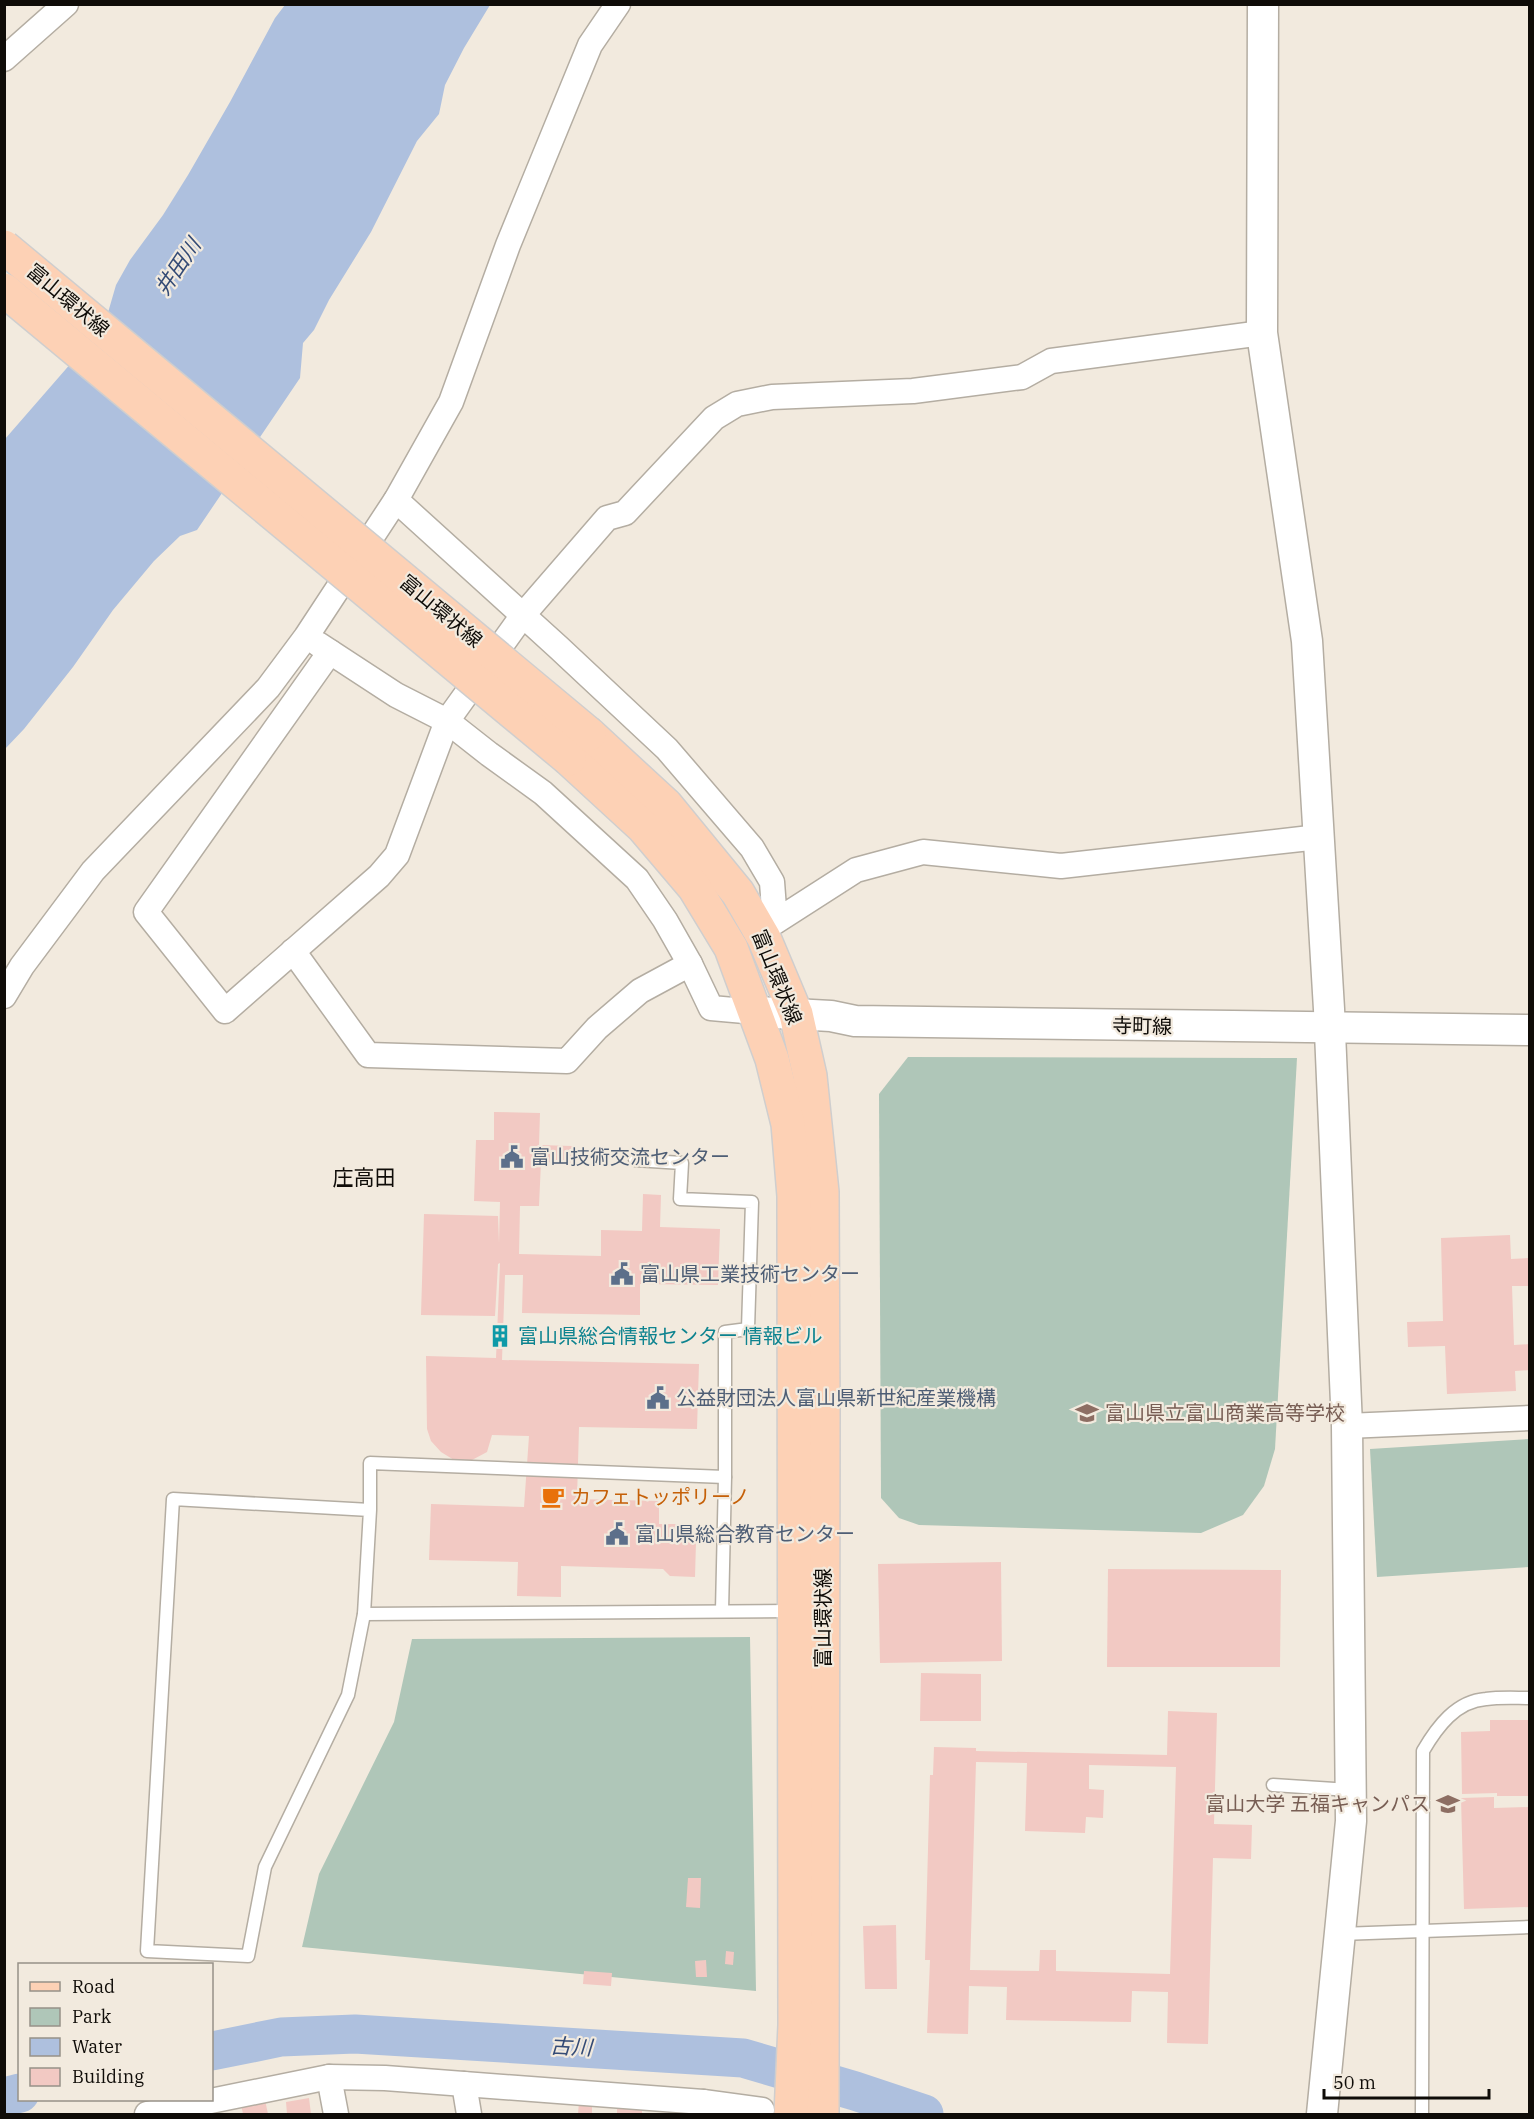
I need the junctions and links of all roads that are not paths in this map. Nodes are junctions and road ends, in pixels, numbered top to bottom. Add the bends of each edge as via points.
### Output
1 (66, 4) edge
2 (618, 4) edge
3 (1263, 4) edge
4 (4, 59) edge
5 (4, 247) edge
6 (4, 290) edge
7 (1262, 333) junction
8 (396, 500) junction
9 (523, 615) junction
10 (306, 637) junction
11 (330, 652) junction
12 (447, 720) junction
13 (580, 746) junction
14 (1318, 837) junction
15 (293, 951) junction
16 (690, 964) junction
17 (4, 996) edge
18 (756, 1012) junction
19 (796, 1014) junction
20 (1330, 1029) junction
21 (1530, 1030) edge
22 (635, 1160) dead end
23 (1530, 1418) edge
24 (1347, 1426) junction
25 (725, 1477) junction
26 (370, 1510) junction
27 (722, 1611) junction
28 (794, 1611) junction
29 (364, 1614) junction
30 (1530, 1698) edge
31 (1274, 1785) dead end
32 (1351, 1790) junction
33 (1530, 1927) edge
34 (1422, 1931) junction
35 (1341, 1934) junction
36 (808, 2030) junction
37 (329, 2077) junction
38 (464, 2084) junction
39 (703, 2108) edge
40 (204, 2109) edge
41 (792, 2112) edge
42 (147, 2115) edge
43 (336, 2115) edge
44 (469, 2115) edge
45 (1322, 2115) edge
46 (1422, 2115) edge

1 - 4 street
2 - 8 street via 590,45 508,245 451,402
3 - 7 street
5 - 13 main road, 富山環状線, bridge
6 - 13 main road, 富山環状線, bridge
7 - 9 street via 1051,361 1011,378 913,391 772,397 737,404 714,418 625,513 607,518
7 - 14 street via 1307,641
8 - 9 street
8 - 10 street
9 - 12 street
9 - 14 street via 667,749 752,848 772,882 775,922 856,870 923,852 1061,866
10 - 11 street
10 - 17 street via 268,688 93,871
11 - 12 street via 396,695
11 - 15 street via 146,912 225,1011
12 - 15 street via 397,855 379,876
12 - 16 street via 543,793 637,879
13 - 18 main road, 富山環状線 via 694,887 736,960
13 - 19 main road, 富山環状線 via 666,805 738,893 764,938
14 - 20 street
15 - 16 street via 368,1055 567,1061 597,1028 640,991
16 - 18 street via 711,1008
18 - 19 street, 寺町線
18 - 28 main road, 富山環状線 via 788,1124 794,1196
19 - 20 street, 寺町線 via 855,1021
19 - 36 main road, 富山環状線 via 810,1076 822,1192 823,1434
20 - 21 street, 寺町線
20 - 24 street
22 - 25 lane via 682,1163 680,1199 752,1202 748,1329 725,1332
23 - 24 street
24 - 32 street
25 - 26 lane via 370,1463
25 - 27 lane
26 - 29 lane
26 - 29 lane via 173,1498 147,1952 248,1956 265,1867 348,1695
27 - 28 lane
27 - 29 lane
28 - 36 main road, 富山環状線
30 - 34 lane via 1484,1698 1456,1710 1435,1730 1423,1751
31 - 32 lane
32 - 35 street
33 - 34 lane
34 - 35 lane
34 - 46 lane
35 - 45 street
36 - 41 main road, 富山環状線
37 - 38 street
37 - 40 street
37 - 43 street
38 - 39 street
38 - 44 street
39 - 41 street
40 - 42 street

